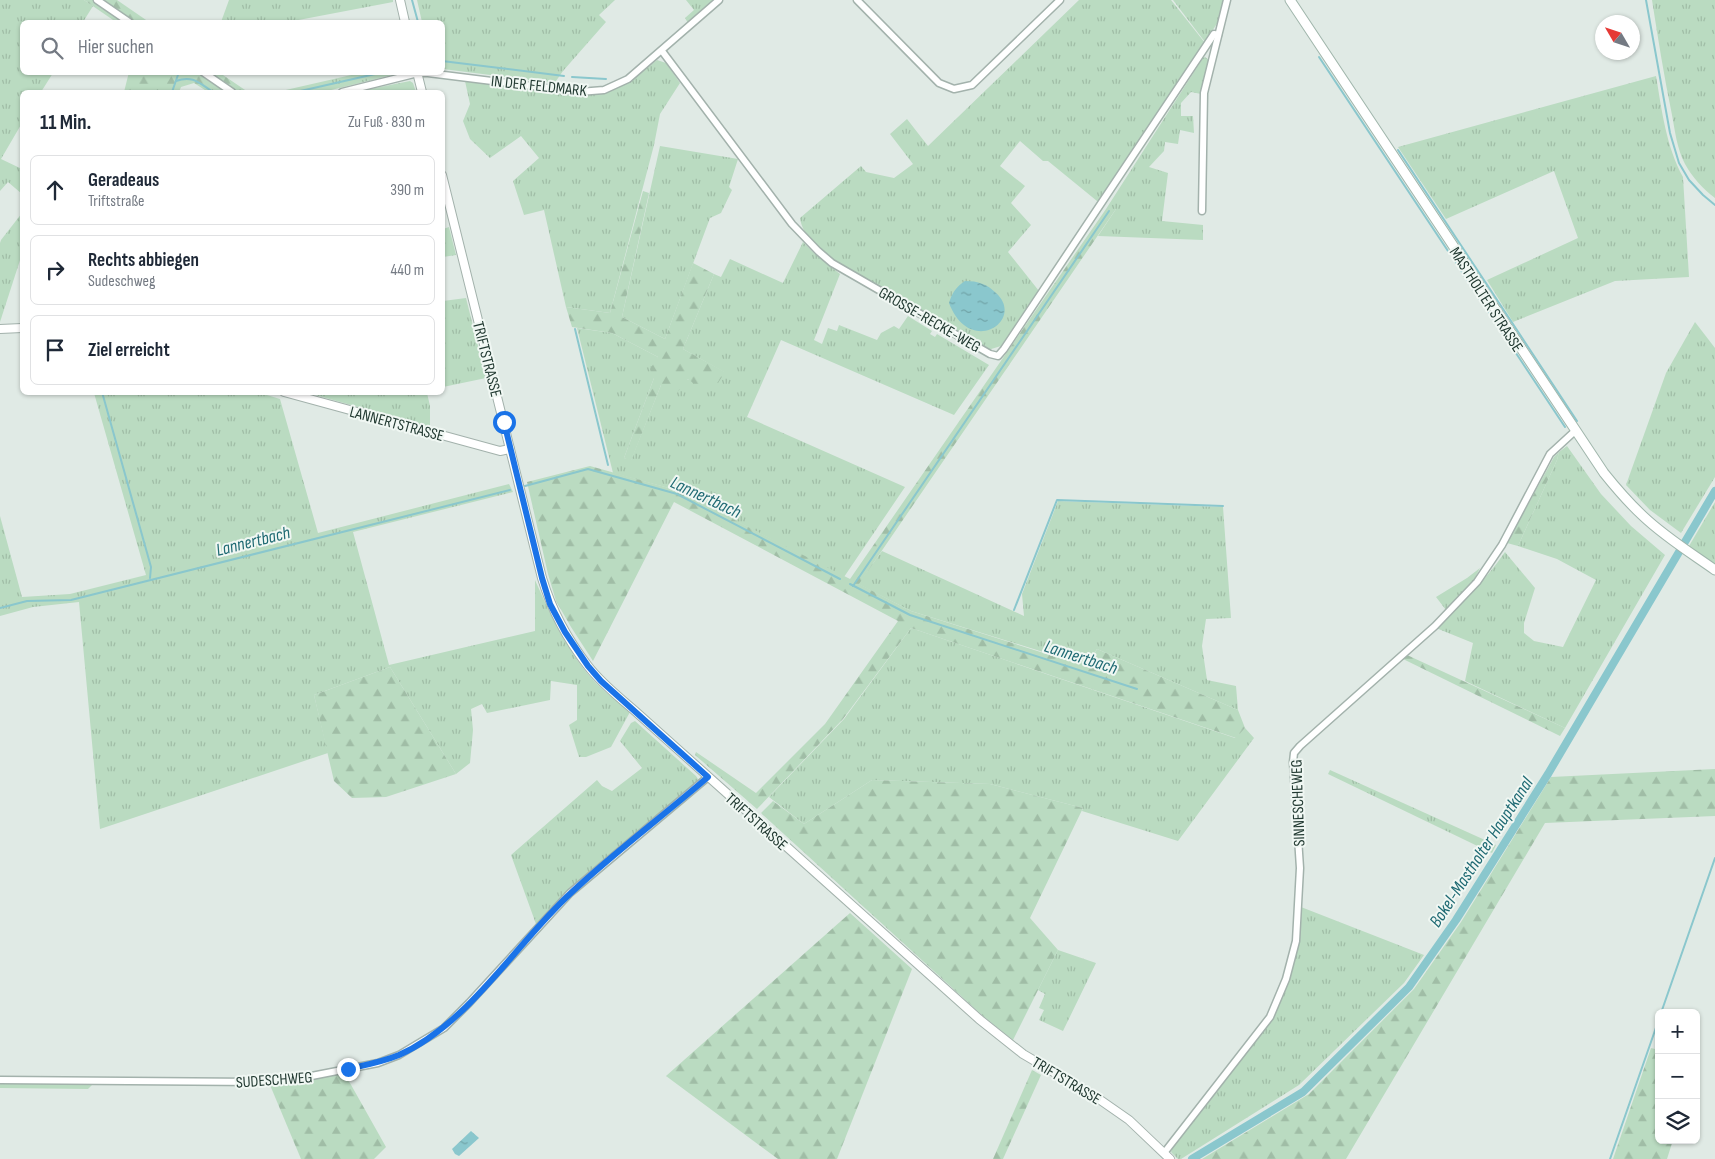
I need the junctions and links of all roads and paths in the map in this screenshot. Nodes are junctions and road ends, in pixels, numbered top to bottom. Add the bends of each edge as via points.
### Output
1 (96, 0) edge
2 (400, 0) edge
3 (719, 0) edge
4 (857, 0) edge
5 (1060, 0) edge
6 (1227, 0) edge
7 (1290, 0) edge
8 (126, 20) edge
9 (405, 20) edge
10 (1218, 34) junction
11 (662, 51) junction
12 (1203, 52) junction
13 (1213, 55) junction
14 (445, 74) edge
15 (207, 75) edge
16 (410, 75) edge
17 (418, 75) edge
18 (229, 90) edge
19 (350, 90) edge
20 (422, 90) edge
21 (445, 187) edge
22 (1202, 211) dead end
23 (20, 328) edge
24 (0, 329) edge
25 (295, 395) edge
26 (1575, 431) junction
27 (510, 449) junction
28 (1715, 570) edge
29 (708, 777) junction
30 (0, 1080) edge
31 (1168, 1157) edge

1 - 8 street
2 - 9 street
3 - 11 street, IN DER FELDMARK
4 - 5 street via 939,83 954,89 972,85
6 - 10 street, GROSSE-RECKE-WEG
7 - 26 main road, MASTHOLTER STRASSE
10 - 12 street, GROSSE-RECKE-WEG via 1214,34
10 - 13 street, GROSSE-RECKE-WEG
11 - 12 street, GROSSE-RECKE-WEG via 792,224 818,251 840,268 998,356
11 - 14 street, IN DER FELDMARK via 628,79 604,90 579,92
12 - 13 street
13 - 22 street, GROSSE-RECKE-WEG via 1204,93
15 - 18 street
16 - 19 street, IN DER FELDMARK
17 - 20 street
21 - 27 street, TRIFTSTRASSE
23 - 24 street
25 - 27 street, LANNERTSTRASSE via 500,451
26 - 28 main road, MASTHOLTER STRASSE via 1604,473 1643,516
26 - 31 street, SINNESCHEWEG via 1550,454 1502,545 1477,582 1435,626 1294,753 1300,868 1296,941 1286,979 1270,1017
27 - 29 street, TRIFTSTRASSE via 542,578 550,604 565,632 601,681
29 - 30 street, SUDESCHWEG via 570,893 444,1028 399,1055 328,1074 266,1082
29 - 31 street, TRIFTSTRASSE via 979,1019 1023,1054 1129,1120

